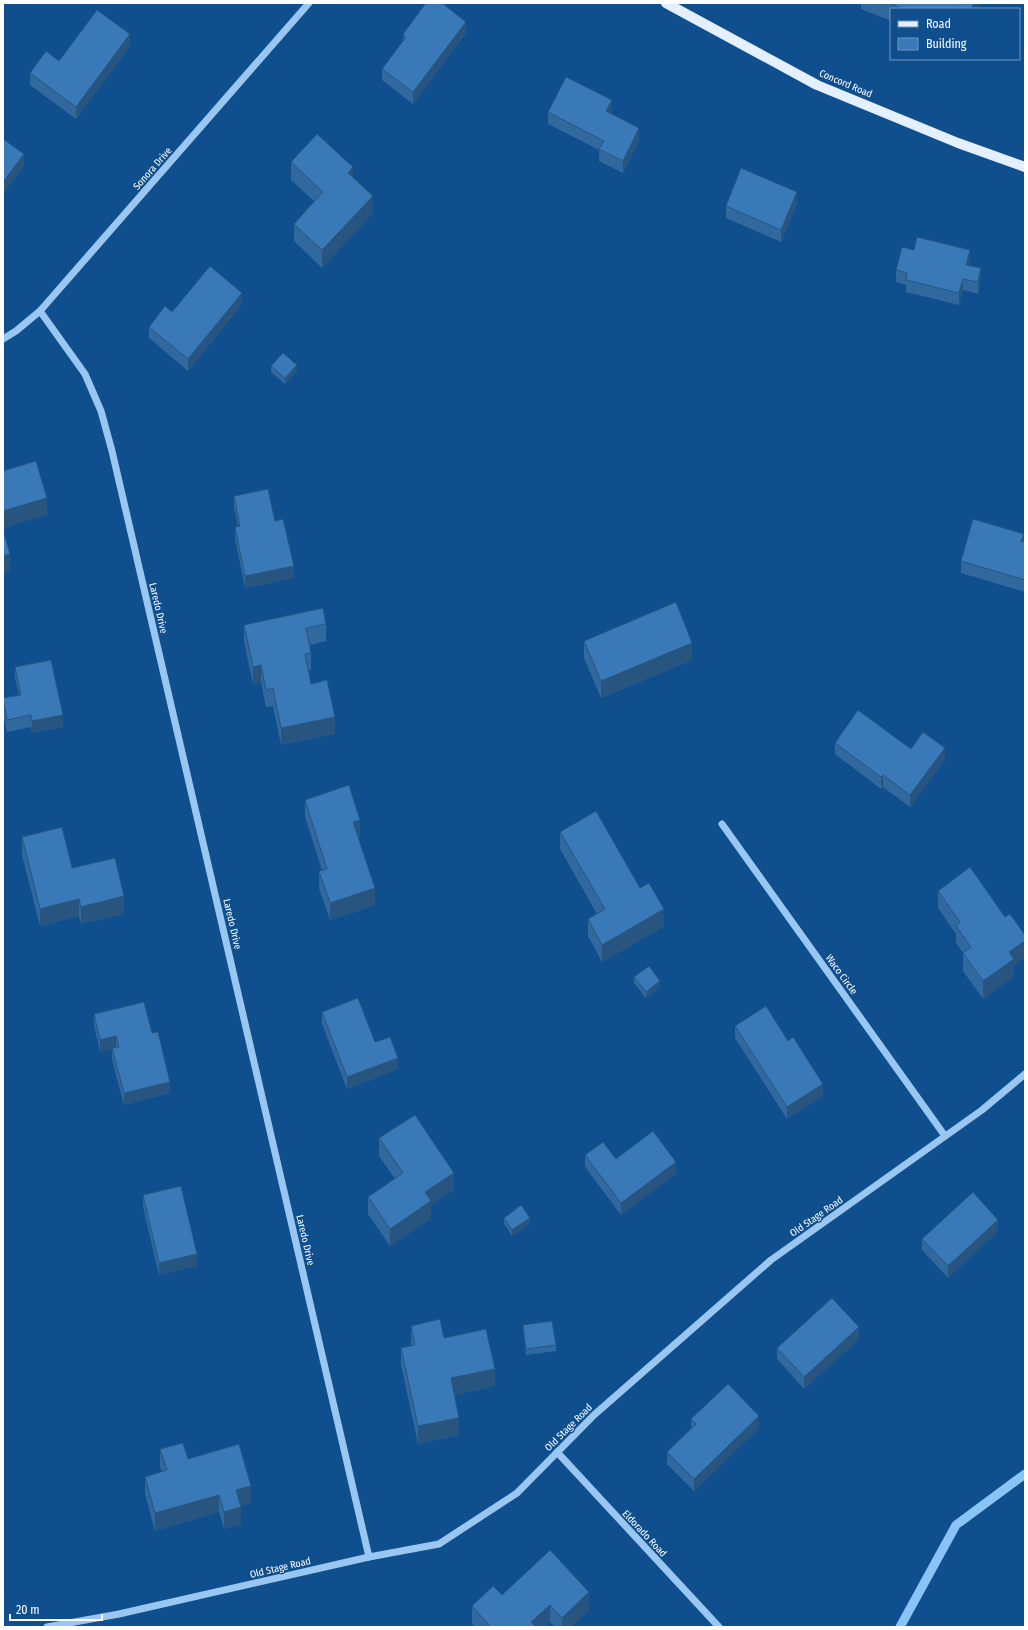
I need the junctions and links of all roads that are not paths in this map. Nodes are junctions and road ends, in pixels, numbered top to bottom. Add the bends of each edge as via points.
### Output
1 (309, 3) edge
2 (666, 3) edge
3 (1025, 167) edge
4 (40, 311) junction
5 (3, 339) edge
6 (722, 824) dead end
7 (1025, 1074) edge
8 (945, 1136) junction
9 (557, 1452) junction
10 (369, 1557) junction
11 (47, 1627) edge
12 (718, 1627) edge

1 - 4 street, Sonora Drive
2 - 3 main road, Concord Road via 817,85 958,143
4 - 5 street, Sonora Drive
4 - 10 street, Laredo Drive via 85,374 101,411 112,451
6 - 8 street, Waco Circle
7 - 8 street, Old Stage Road via 982,1110
8 - 9 street, Old Stage Road via 772,1260 594,1415
9 - 10 street, Old Stage Road via 517,1493 439,1544
9 - 12 street, Eldorado Road
10 - 11 street, Old Stage Road via 119,1614

